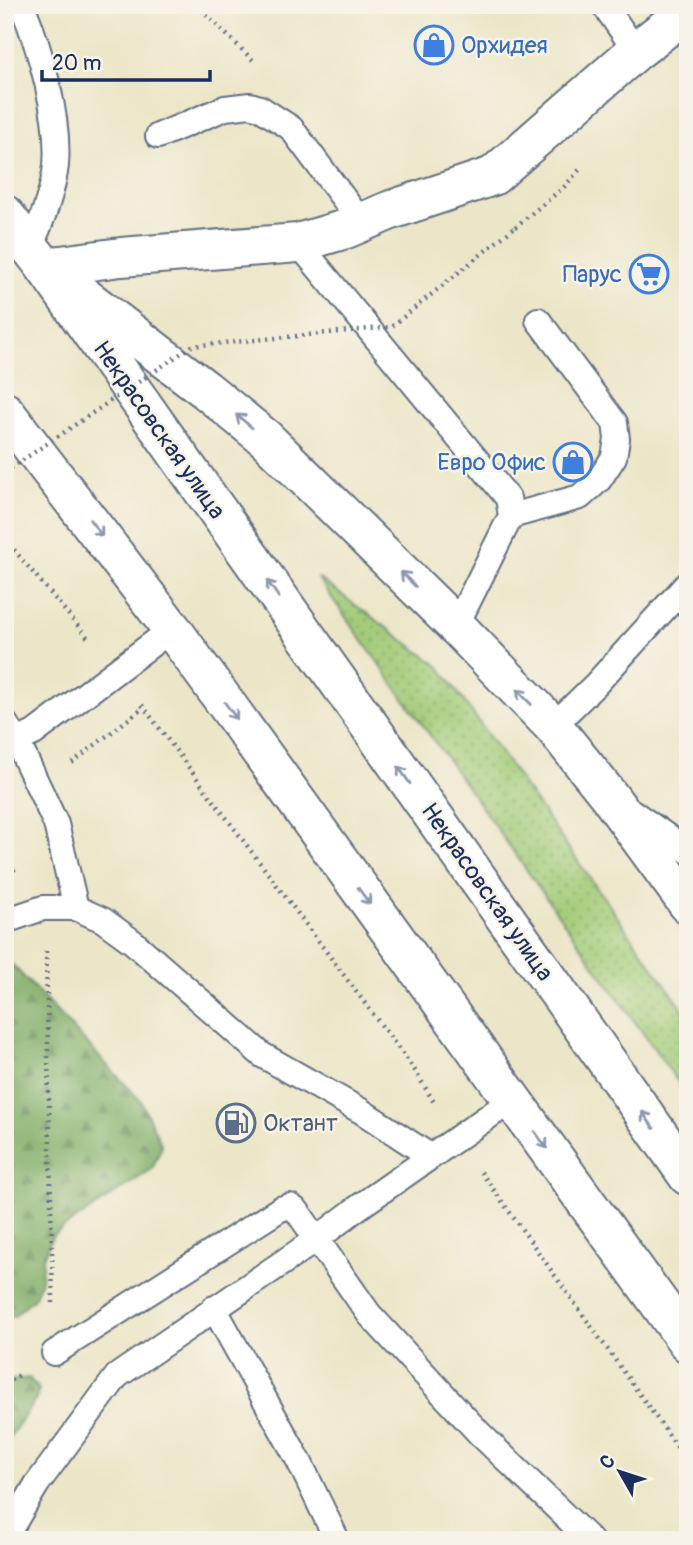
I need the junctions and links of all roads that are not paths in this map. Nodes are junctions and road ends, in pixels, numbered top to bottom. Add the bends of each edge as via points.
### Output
1 (22, 5) edge
2 (604, 5) edge
3 (688, 11) edge
4 (636, 51) junction
5 (158, 136) dead end
6 (5, 215) edge
7 (362, 223) junction
8 (298, 243) junction
9 (27, 248) edge
10 (538, 320) dead end
11 (5, 412) edge
12 (511, 516) junction
13 (688, 583) edge
14 (456, 626) junction
15 (172, 629) junction
16 (553, 726) junction
17 (11, 732) edge
18 (609, 796) junction
19 (688, 851) edge
20 (688, 904) edge
21 (76, 908) junction
22 (5, 921) edge
23 (512, 1100) junction
24 (430, 1156) junction
25 (688, 1176) edge
26 (317, 1239) junction
27 (214, 1308) junction
28 (688, 1343) edge
29 (54, 1353) road end
30 (5, 1538) edge
31 (337, 1540) edge
32 (590, 1540) edge

1 - 9 lane via 47,82 56,144 56,166 41,222
2 - 4 lane
3 - 4 main road
4 - 7 main road via 493,176
5 - 7 lane via 225,108 260,108 291,128
6 - 9 main road
7 - 8 main road
8 - 9 main road via 121,257
8 - 12 lane via 508,498
14 -> 9 main road via 266,439
25 -> 9 main road, Некрасовская улица
10 - 12 lane via 615,423 617,439 614,457 580,497
11 -> 15 main road
12 - 14 lane
13 - 16 lane
16 -> 14 main road
15 - 17 lane via 34,733
15 -> 23 main road
16 - 18 main road
17 - 21 lane via 56,824
18 - 19 lane
18 - 20 main road
21 - 22 lane via 43,908
21 - 24 lane via 134,942 262,1055
23 - 24 lane
23 -> 28 main road
24 - 26 lane
26 - 27 lane
26 - 29 lane via 297,1211 290,1206 280,1209
26 - 32 lane via 369,1314 479,1433
27 - 30 lane via 117,1376 37,1483
27 - 31 lane

